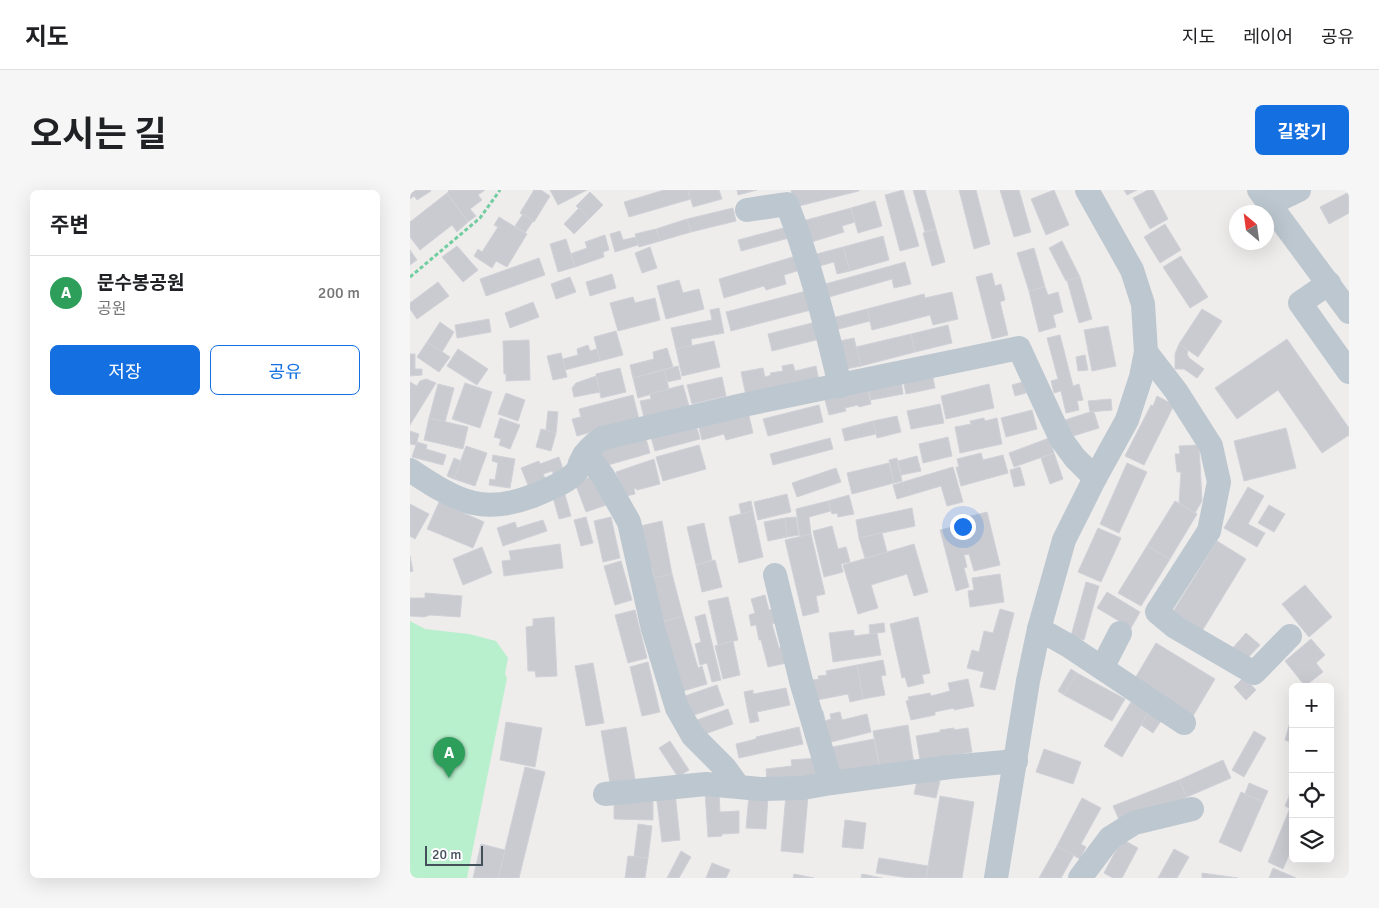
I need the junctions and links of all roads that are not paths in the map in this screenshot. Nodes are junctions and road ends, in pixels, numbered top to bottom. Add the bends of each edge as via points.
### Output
1 (1087, 190) edge
2 (1299, 190) edge
3 (1265, 197) edge
4 (747, 210) dead end
5 (1328, 283) junction
6 (1349, 312) edge
7 (1146, 352) junction
8 (1349, 372) edge
9 (840, 386) junction
10 (584, 455) junction
11 (410, 470) edge
12 (1095, 478) junction
13 (775, 575) dead end
14 (1039, 629) junction
15 (1120, 633) dead end
16 (1290, 636) dead end
17 (1102, 668) junction
18 (1184, 723) dead end
19 (1016, 761) junction
20 (831, 783) junction
21 (738, 786) junction
22 (605, 794) dead end
23 (1192, 809) dead end
24 (996, 878) edge
25 (1080, 878) edge

1 - 7 street via 1132,270 1143,304
2 - 3 street
3 - 5 street
4 - 9 street via 788,204 830,340
5 - 6 street
5 - 8 street via 1300,303
7 - 12 street via 1127,420
7 - 16 street via 1211,446 1220,482 1209,531 1157,612 1175,627 1254,672
9 - 10 street via 603,438
9 - 12 street via 1019,348 1061,439
10 - 11 street via 576,473 567,480 508,505 474,504 449,495
10 - 21 street via 594,464 629,522 653,629 677,708 693,736
12 - 14 street via 1064,540
13 - 20 street
14 - 17 street
14 - 19 street
15 - 17 street
17 - 18 street
19 - 20 street
19 - 24 street
20 - 21 street via 803,788
21 - 22 street via 706,784
23 - 25 street via 1134,824 1110,838

